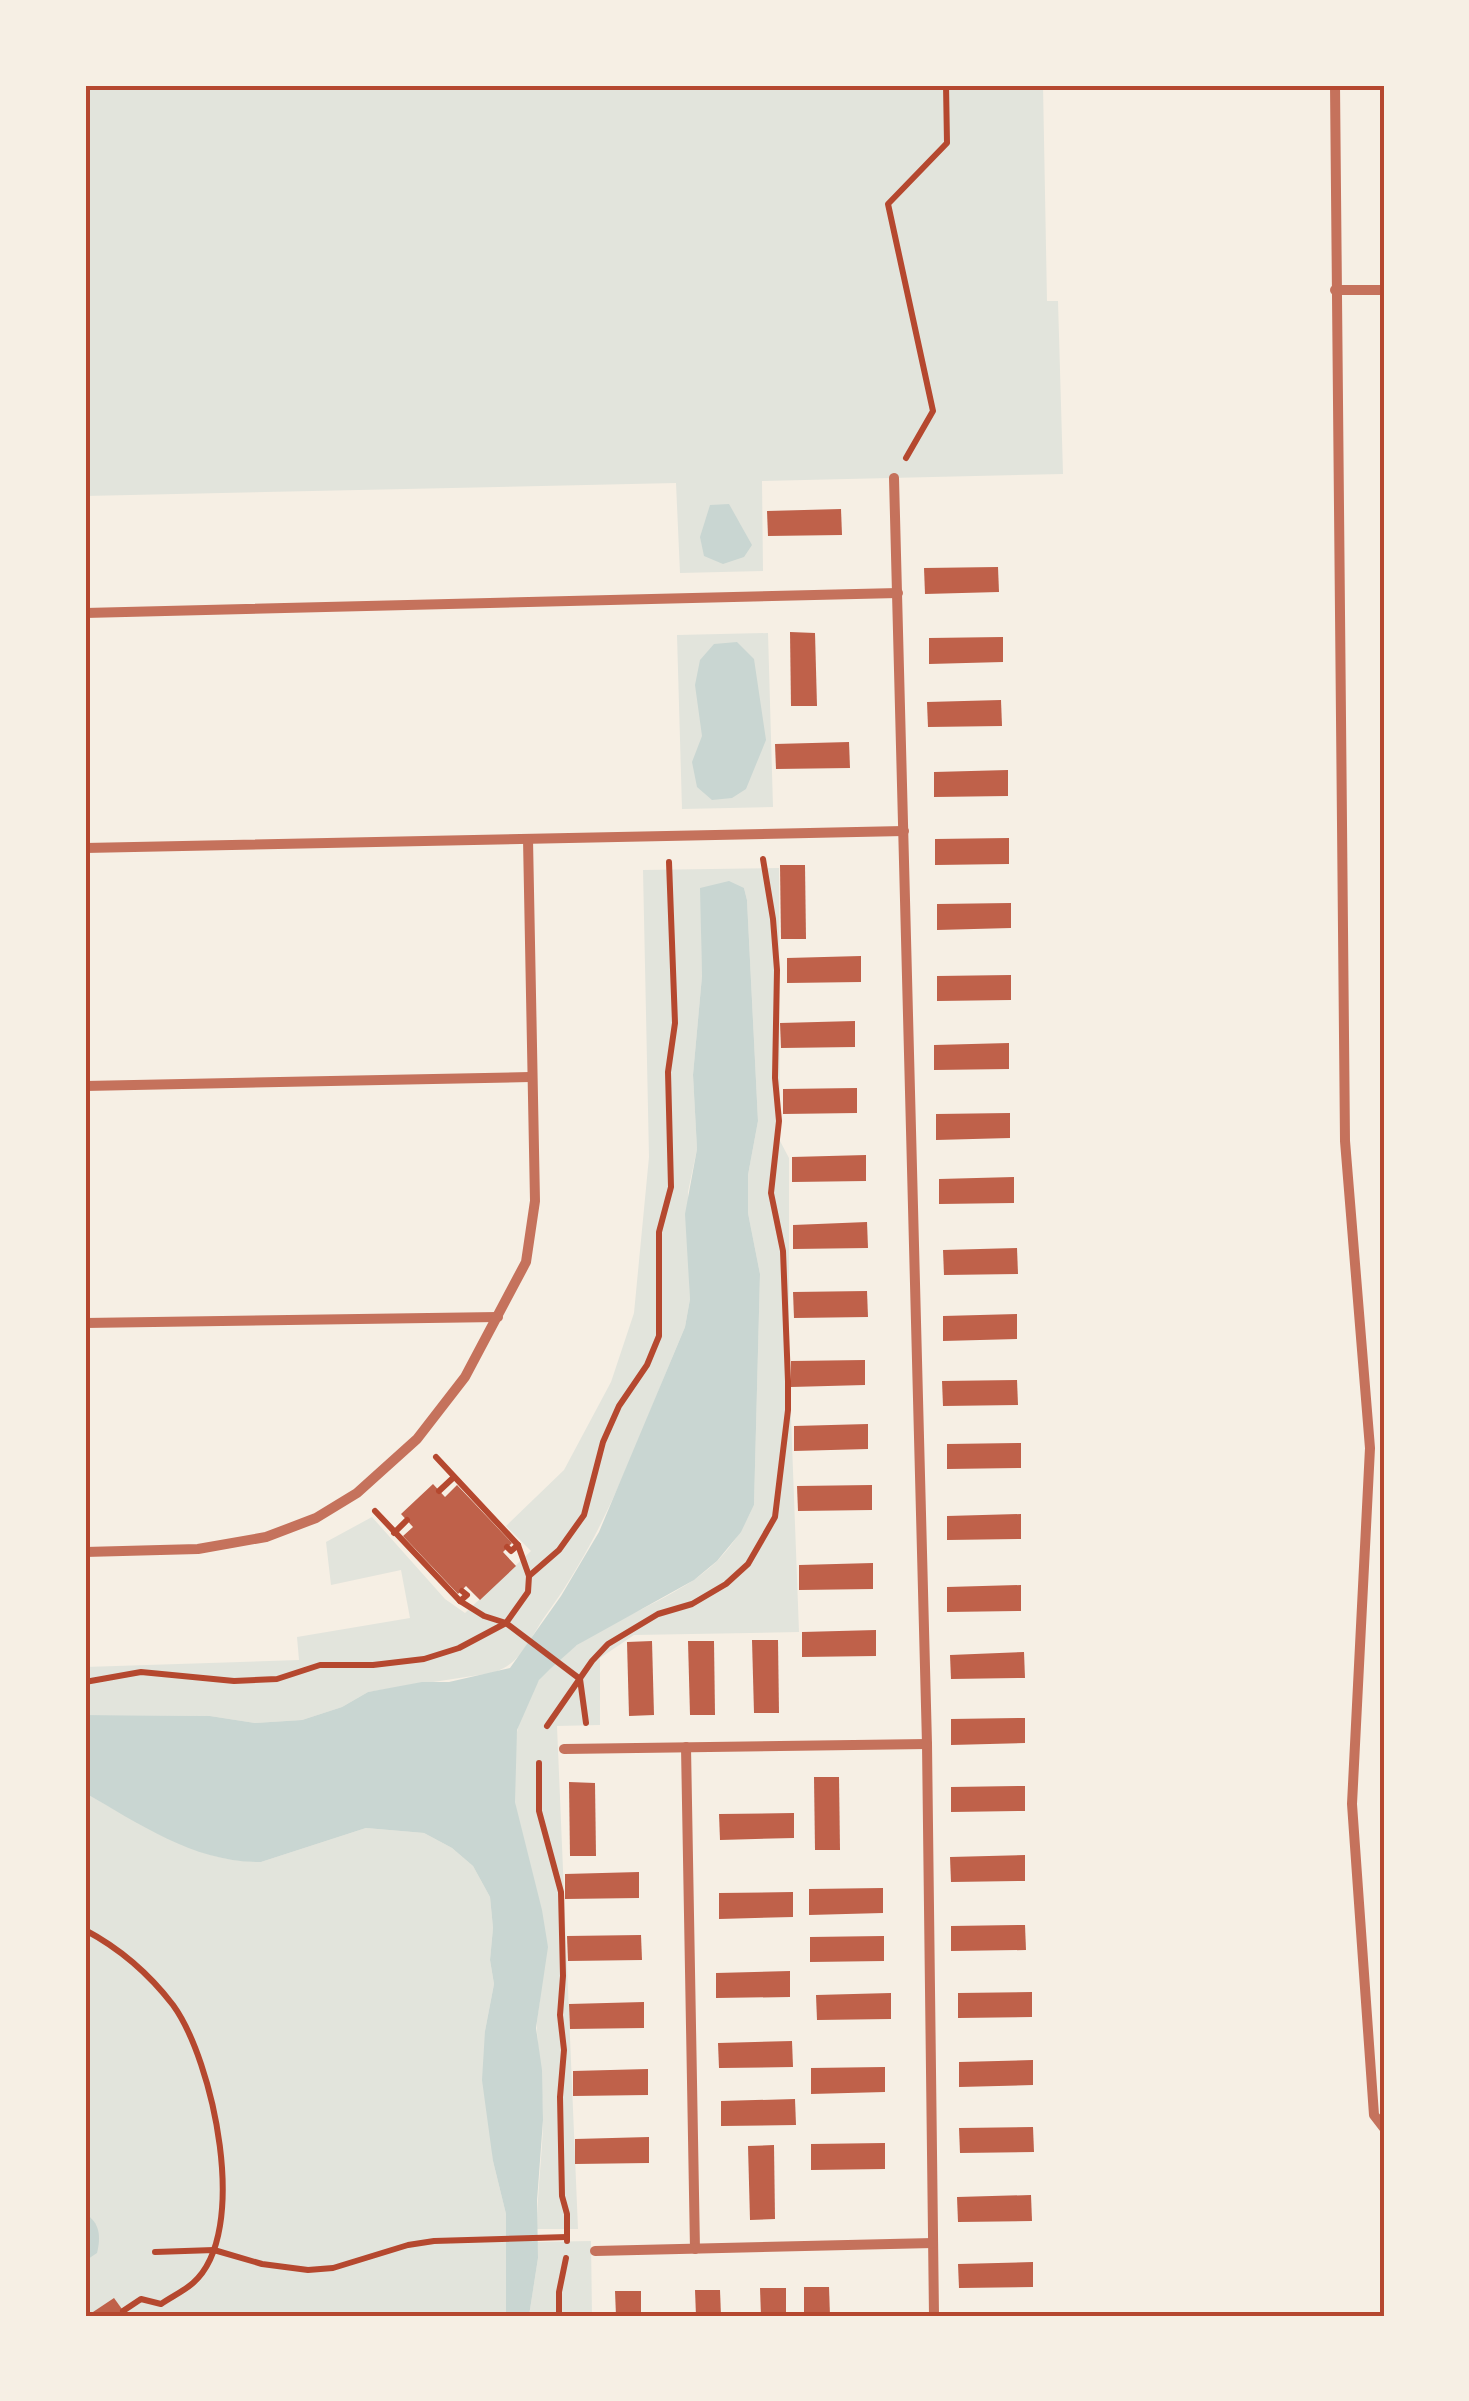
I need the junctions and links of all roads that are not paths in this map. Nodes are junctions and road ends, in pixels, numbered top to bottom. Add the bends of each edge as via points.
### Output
1 (1335, 85) edge
2 (1334, 290) junction
3 (1384, 290) edge
4 (894, 478) road end
5 (898, 593) junction
6 (85, 613) edge
7 (904, 831) junction
8 (528, 839) junction
9 (85, 848) edge
10 (530, 1077) junction
11 (85, 1086) edge
12 (498, 1317) junction
13 (85, 1324) edge
14 (85, 1552) edge
15 (927, 1744) junction
16 (686, 1747) junction
17 (564, 1749) dead end
18 (1384, 2128) edge
19 (933, 2244) junction
20 (695, 2249) junction
21 (595, 2251) dead end
22 (934, 2316) edge

1 - 2 street
2 - 3 street
2 - 18 street via 1345,1141 1370,1448 1352,1804 1374,2114
4 - 5 street
5 - 6 street
5 - 7 street
7 - 8 street
7 - 15 street
8 - 9 street
8 - 10 street
10 - 11 street
10 - 12 street via 535,1201 526,1262
12 - 13 street
12 - 14 street via 465,1377 418,1439 357,1493 316,1518 266,1537 198,1549
15 - 16 street
15 - 19 street
16 - 17 street
16 - 20 street
19 - 20 street
19 - 22 street
20 - 21 street

